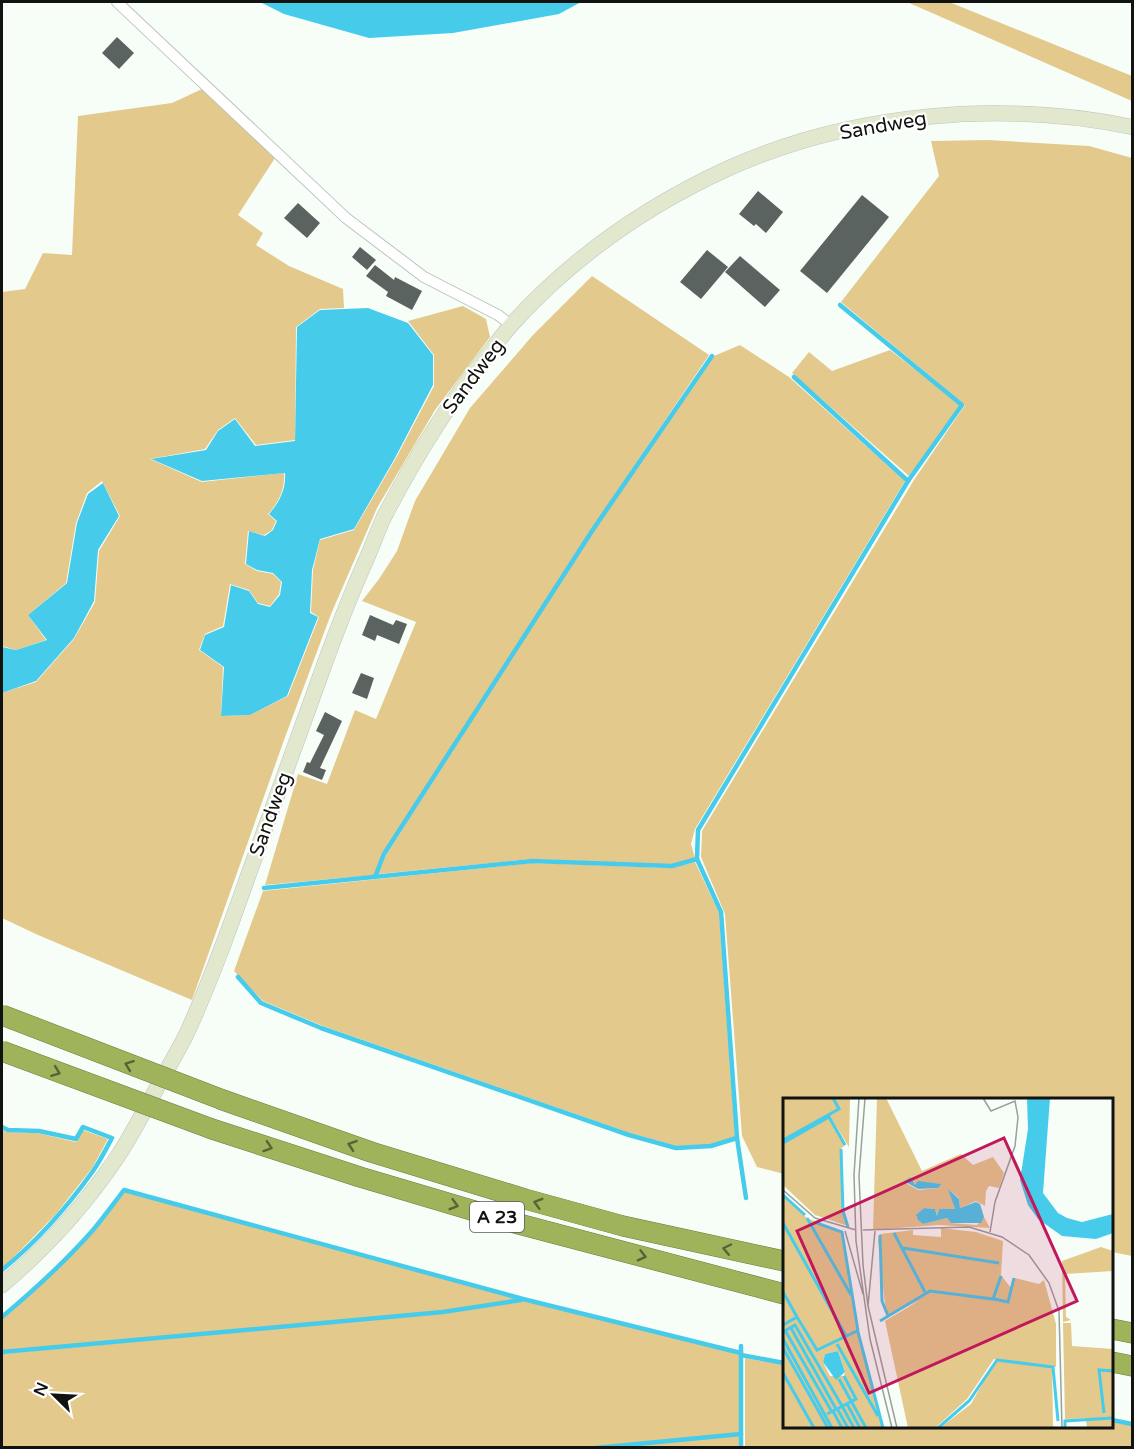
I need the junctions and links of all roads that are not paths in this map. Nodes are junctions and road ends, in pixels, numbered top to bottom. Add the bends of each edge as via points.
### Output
1 (117, 2) edge
2 (1132, 127) edge
3 (511, 325) junction
4 (2, 1015) edge
5 (2, 1051) edge
6 (783, 1261) edge
7 (2, 1285) edge
8 (783, 1294) edge
9 (1113, 1329) edge
10 (1132, 1333) edge
11 (1113, 1362) edge
12 (1132, 1366) edge

1 - 3 street, Sandweg via 346,218 424,277
2 - 3 street, Sandweg via 1045,114 963,114 920,117 808,139 697,182 641,214 567,270
3 - 7 street, Sandweg via 461,388 383,519 342,615 227,935 185,1037 115,1161 74,1214
6 -> 4 highway, A 23, bridge via 622,1226 371,1152
5 -> 8 highway, A 23, bridge via 212,1129 360,1177 515,1223
9 - 10 highway
11 - 12 highway

